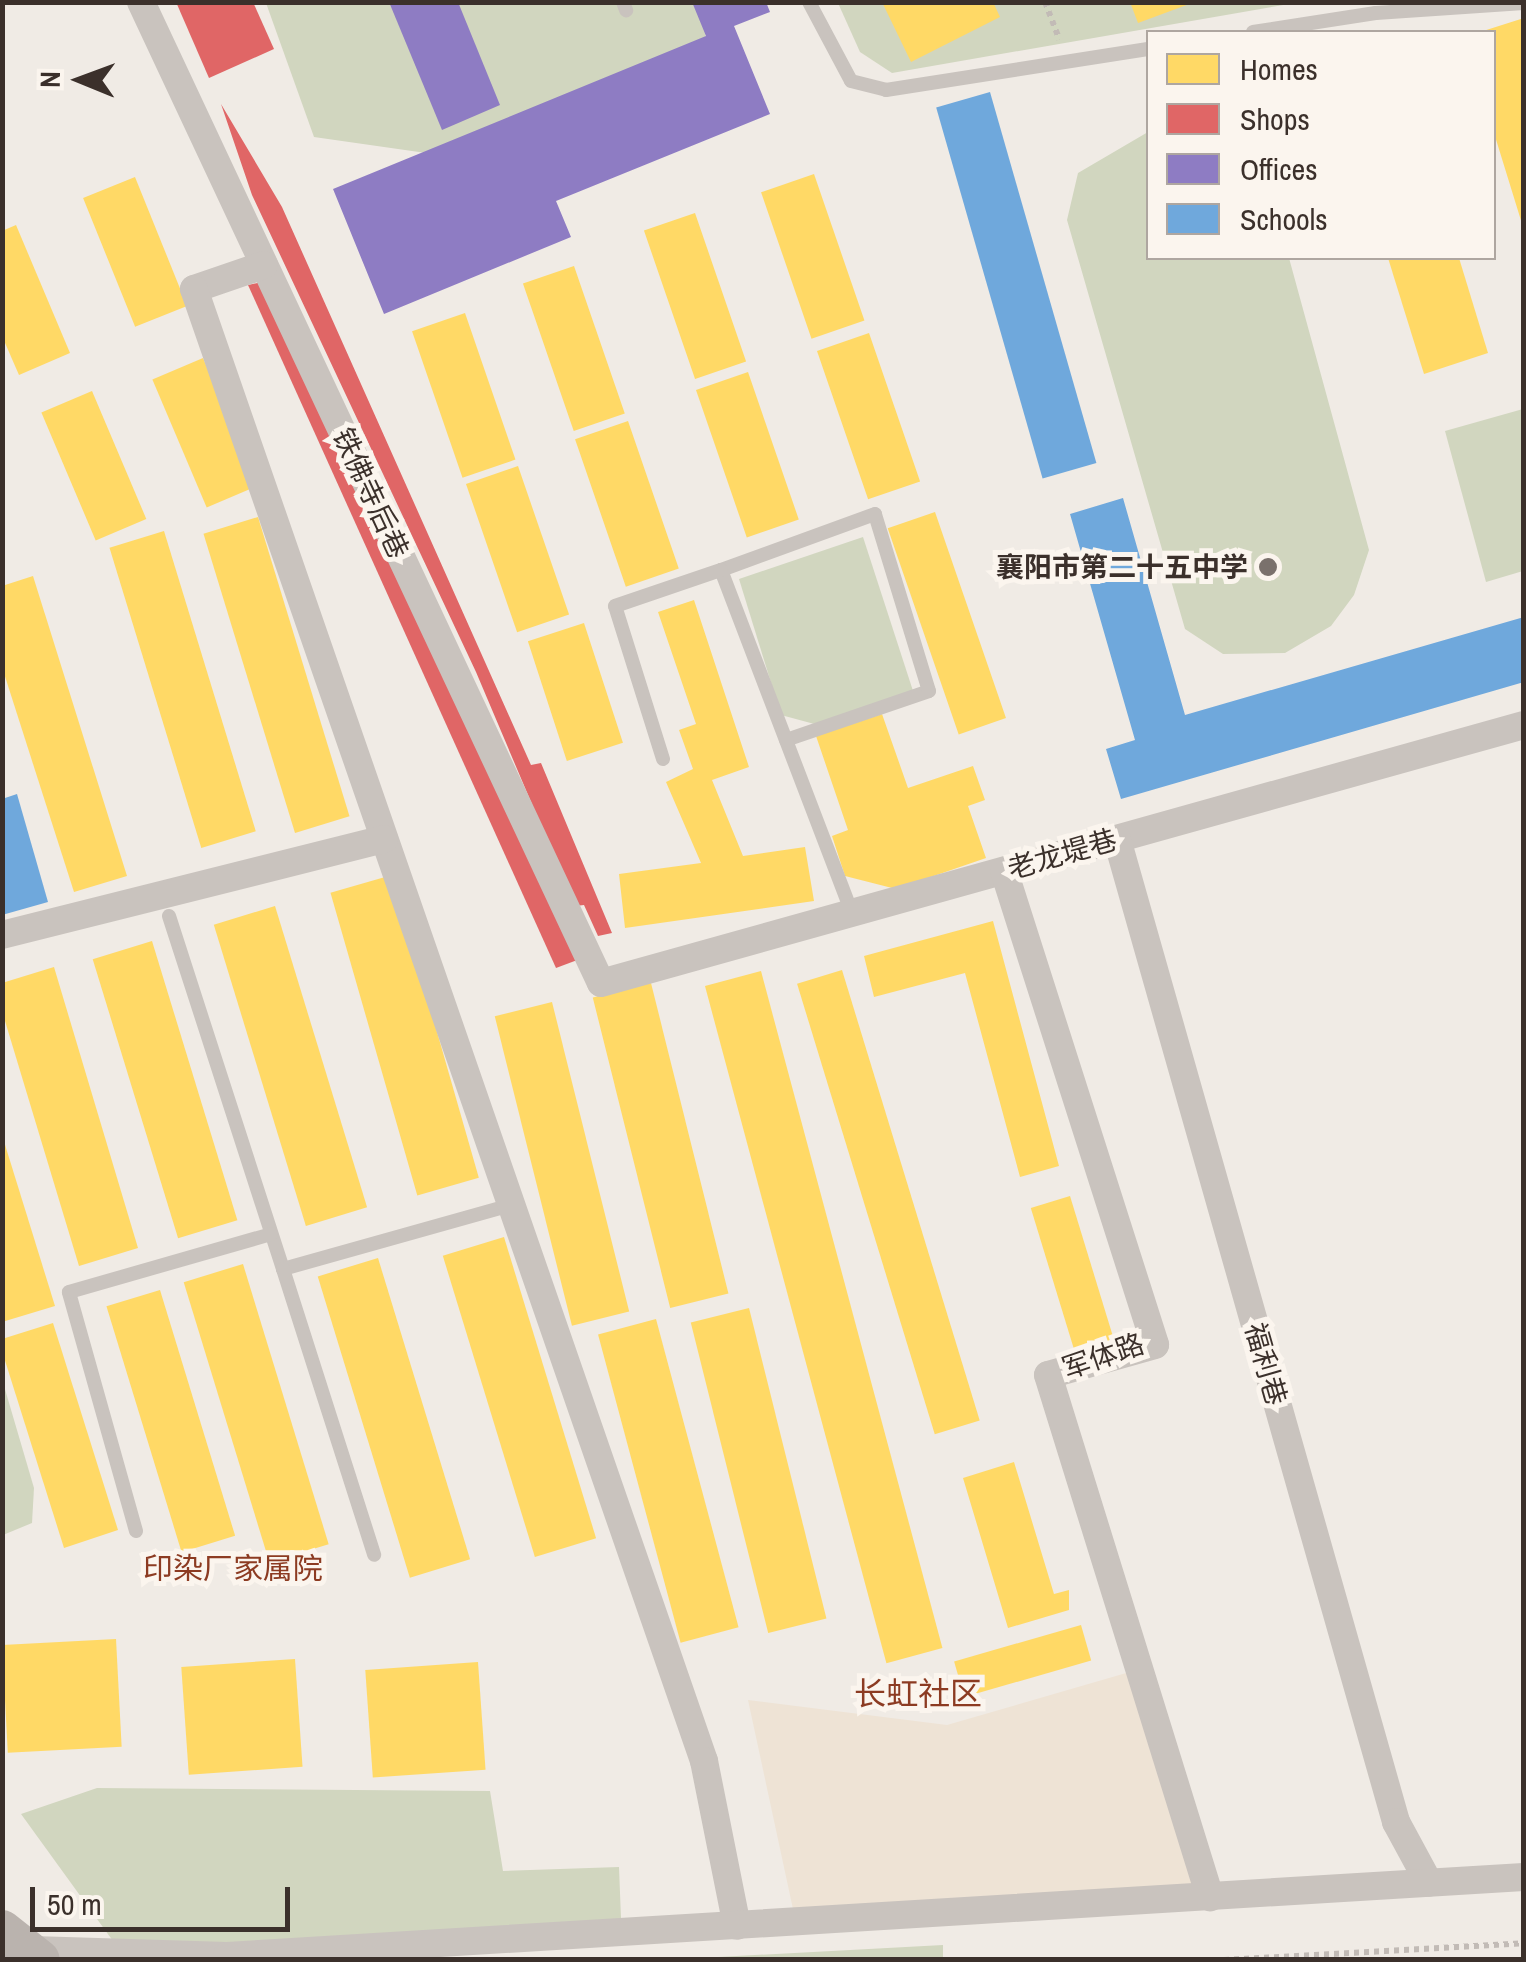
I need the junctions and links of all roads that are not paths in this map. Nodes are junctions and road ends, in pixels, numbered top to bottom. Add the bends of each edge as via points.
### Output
1 (141, 2) edge
2 (809, 2) edge
3 (1524, 3) edge
4 (1266, 30) edge
5 (1146, 49) edge
6 (264, 264) junction
7 (720, 570) junction
8 (1524, 725) edge
9 (786, 740) junction
10 (663, 759) dead end
11 (384, 839) junction
12 (1117, 839) junction
13 (1004, 871) junction
14 (852, 913) junction
15 (169, 916) dead end
16 (2, 936) edge
17 (600, 984) joint
18 (511, 1204) junction
19 (271, 1234) junction
20 (283, 1269) junction
21 (136, 1531) dead end
22 (374, 1554) dead end
23 (1524, 1877) edge
24 (1428, 1883) junction
25 (1210, 1897) junction
26 (737, 1926) junction
27 (25, 1946) edge

1 - 6 street, 铁佛寺后巷
2 - 5 lane via 851,81 886,90
3 - 4 lane via 1376,13
6 - 11 street via 194,289
6 - 17 street, 铁佛寺后巷
7 - 9 lane
7 - 9 lane via 875,514 930,691
7 - 10 lane via 614,606
8 - 12 street, 老龙堤巷
9 - 14 lane
11 - 16 street
11 - 18 street
12 - 13 street, 老龙堤巷
12 - 24 street, 福利巷 via 1396,1822
13 - 14 street, 老龙堤巷
13 - 25 street, 军体路 via 1155,1345 1048,1375
14 - 17 street, 老龙堤巷
15 - 19 lane
18 - 20 lane
18 - 26 street via 704,1761
19 - 20 lane
19 - 21 lane via 69,1292
20 - 22 lane
23 - 24 street
24 - 25 street
25 - 26 street
26 - 27 street via 227,1956

